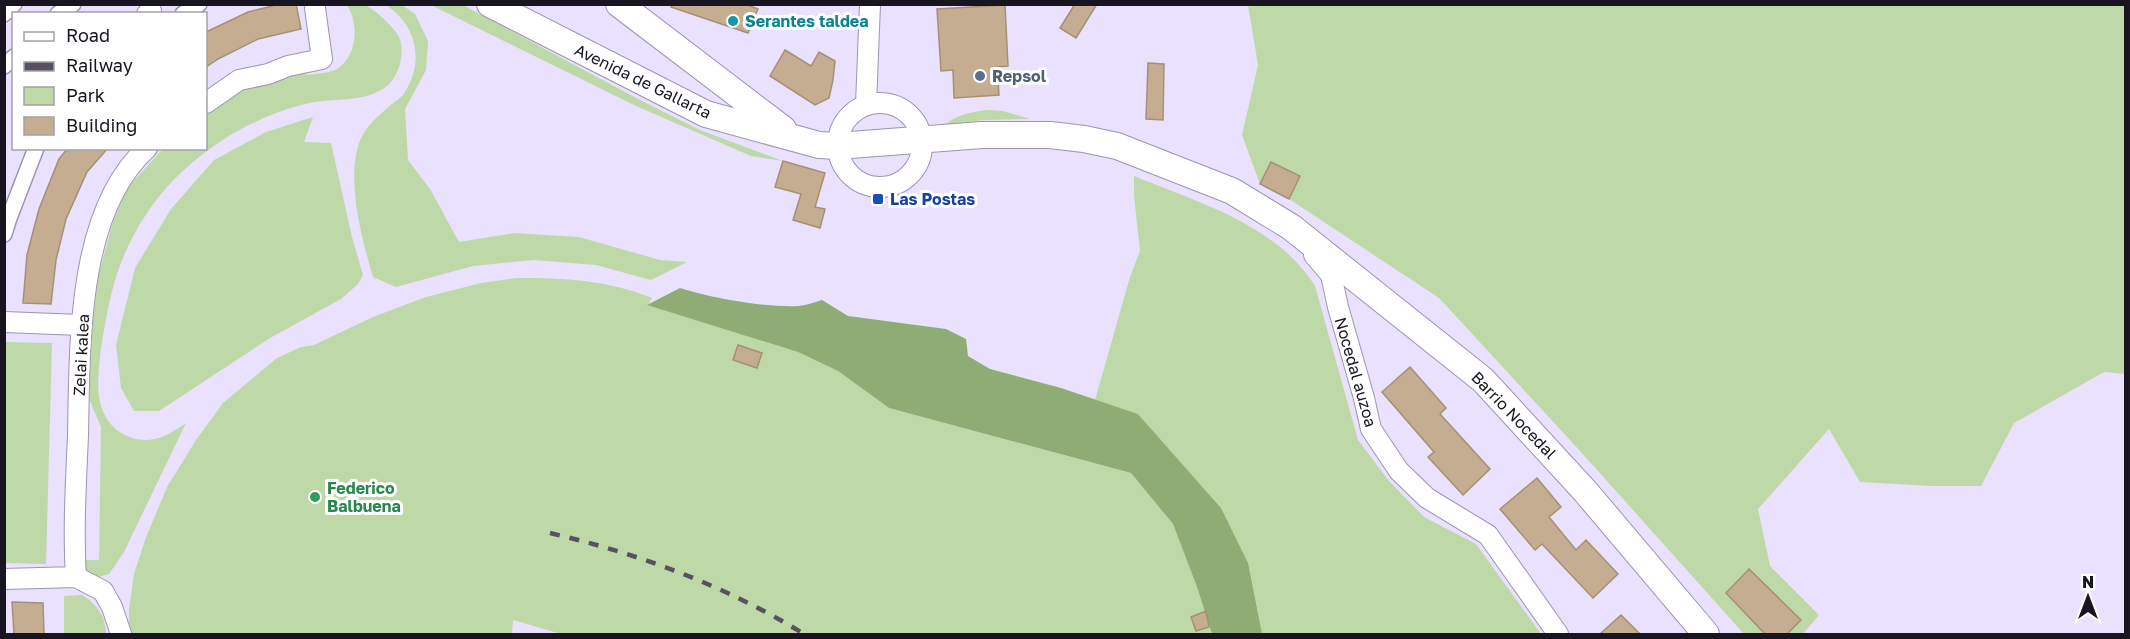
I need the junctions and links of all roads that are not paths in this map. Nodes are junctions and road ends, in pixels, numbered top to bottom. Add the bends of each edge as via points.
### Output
1 (14, 4) edge
2 (199, 4) edge
3 (490, 4) edge
4 (619, 4) edge
5 (870, 4) edge
6 (315, 8) dead end
7 (186, 12) edge
8 (4, 14) edge
9 (715, 76) junction
10 (207, 102) edge
11 (866, 105) junction
12 (706, 114) junction
13 (794, 138) junction
14 (922, 140) junction
15 (837, 146) junction
16 (35, 150) edge
17 (145, 150) edge
18 (1292, 227) junction
19 (4, 234) edge
20 (4, 322) edge
21 (81, 325) junction
22 (76, 577) junction
23 (4, 579) edge
24 (121, 634) edge
25 (1558, 634) edge
26 (1706, 634) edge

1 - 8 street
2 - 7 street
3 - 12 street, Avenida de Gallarta
4 - 9 street
5 - 11 street
6 - 10 street via 322,59 239,80
9 - 12 street
9 - 13 street
11 - 14 street via 878,102 902,109 916,122
11 - 15 street via 845,120
12 - 13 street, Avenida de Gallarta
13 - 15 street, Avenida de Gallarta
14 - 15 street, Avenida de Gallarta
14 - 15 street via 921,156 908,177 883,187 852,176 840,159
14 - 18 street, Barrio Nocedal via 1050,135 1117,146 1232,190
16 - 19 street
17 - 21 street, Zelai kalea via 131,163 103,217
18 - 25 street, Nocedal auzoa via 1331,275 1371,429 1399,471 1427,498 1488,535
18 - 26 street, Barrio Nocedal via 1483,380 1585,491
20 - 21 street
21 - 22 street, Zelai kalea
22 - 23 street
22 - 24 street via 103,591

